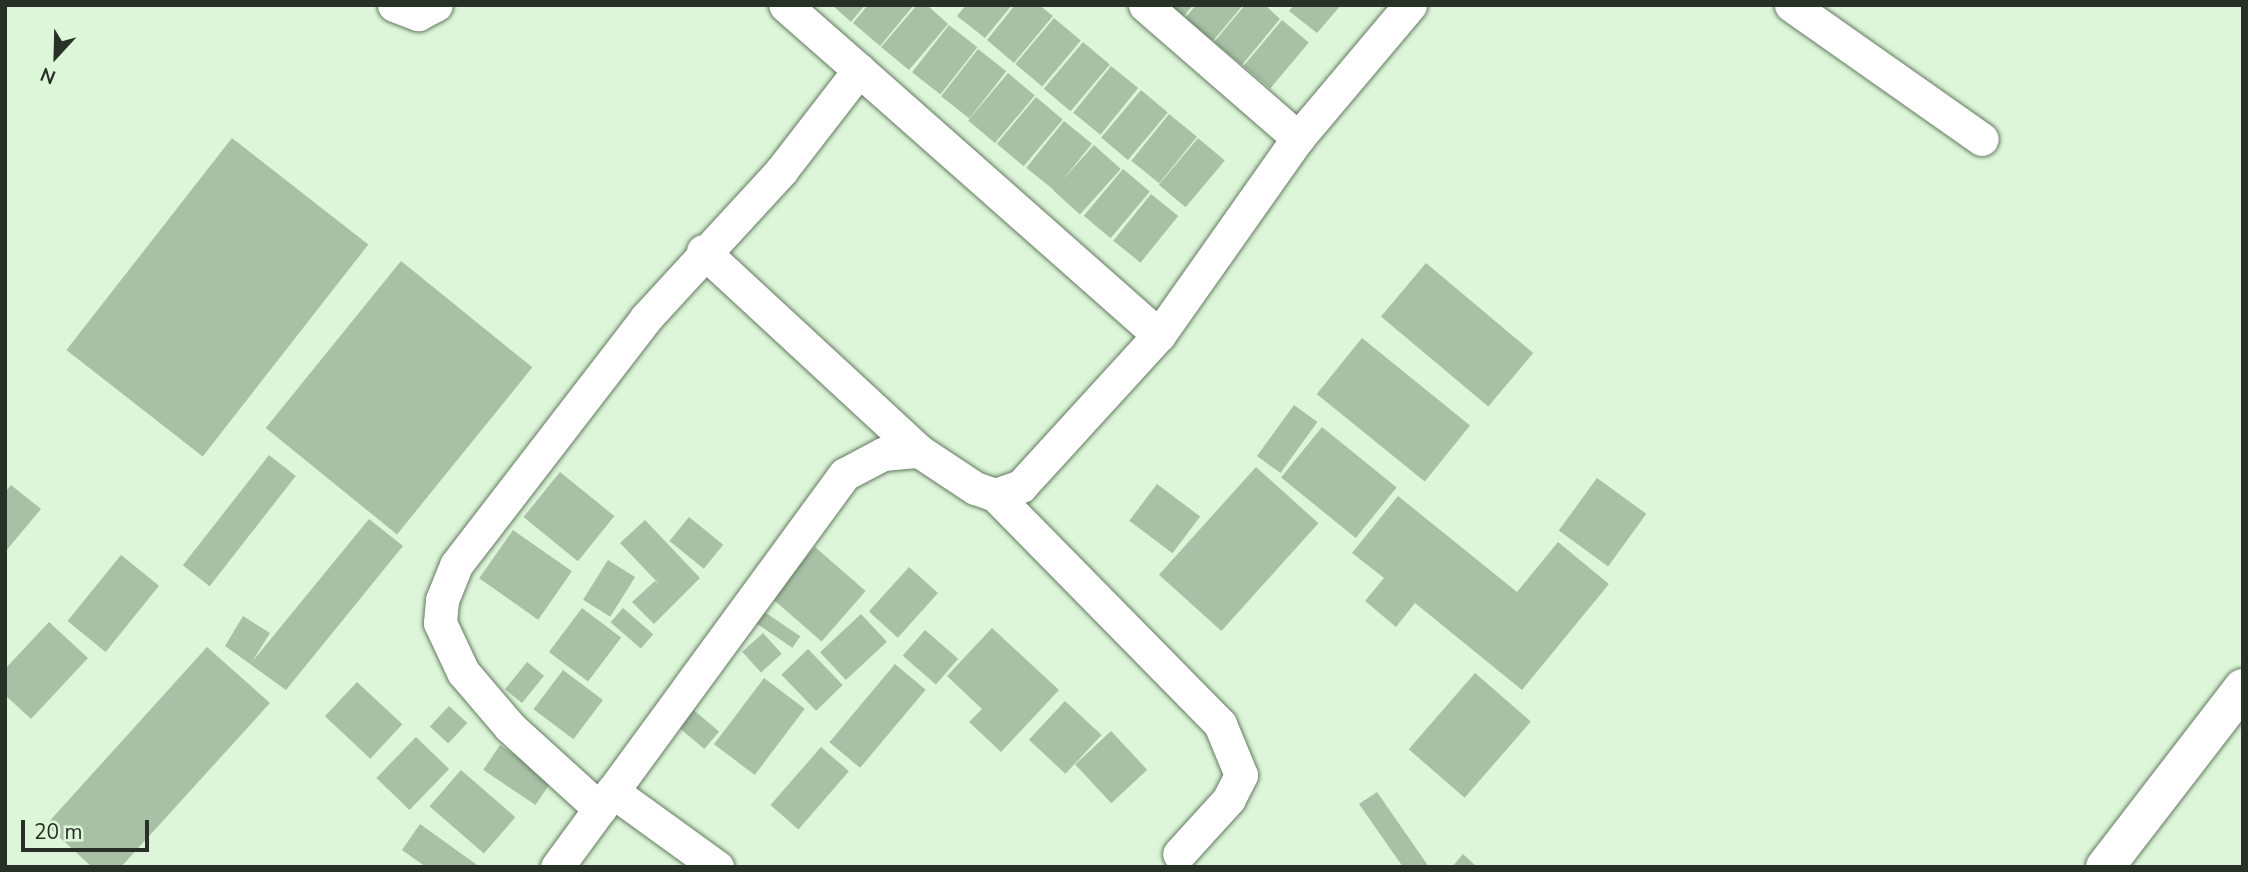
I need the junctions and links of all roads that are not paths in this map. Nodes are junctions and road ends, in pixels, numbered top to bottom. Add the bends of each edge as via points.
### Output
1 (394, 5) edge
2 (436, 5) edge
3 (785, 5) edge
4 (1145, 5) edge
5 (1410, 5) edge
6 (1791, 5) edge
7 (859, 70) junction
8 (1298, 138) junction
9 (1982, 139) dead end
10 (703, 251) junction
11 (1159, 335) junction
12 (919, 451) junction
13 (995, 495) junction
14 (2243, 688) edge
15 (606, 800) junction
16 (1179, 854) dead end
17 (557, 867) edge
18 (717, 867) edge
19 (2105, 867) edge

1 - 2 street via 418,14
3 - 7 street
4 - 8 street
5 - 8 street
6 - 9 street
7 - 10 street via 781,171
7 - 11 street
8 - 11 street
10 - 12 street
10 - 15 street via 471,544 442,600 440,623 463,672 510,727
11 - 13 street via 1021,485
12 - 13 street
12 - 15 street via 883,454 845,474
13 - 16 street via 1220,724 1241,775 1229,799
14 - 19 street
15 - 17 street
15 - 18 street

